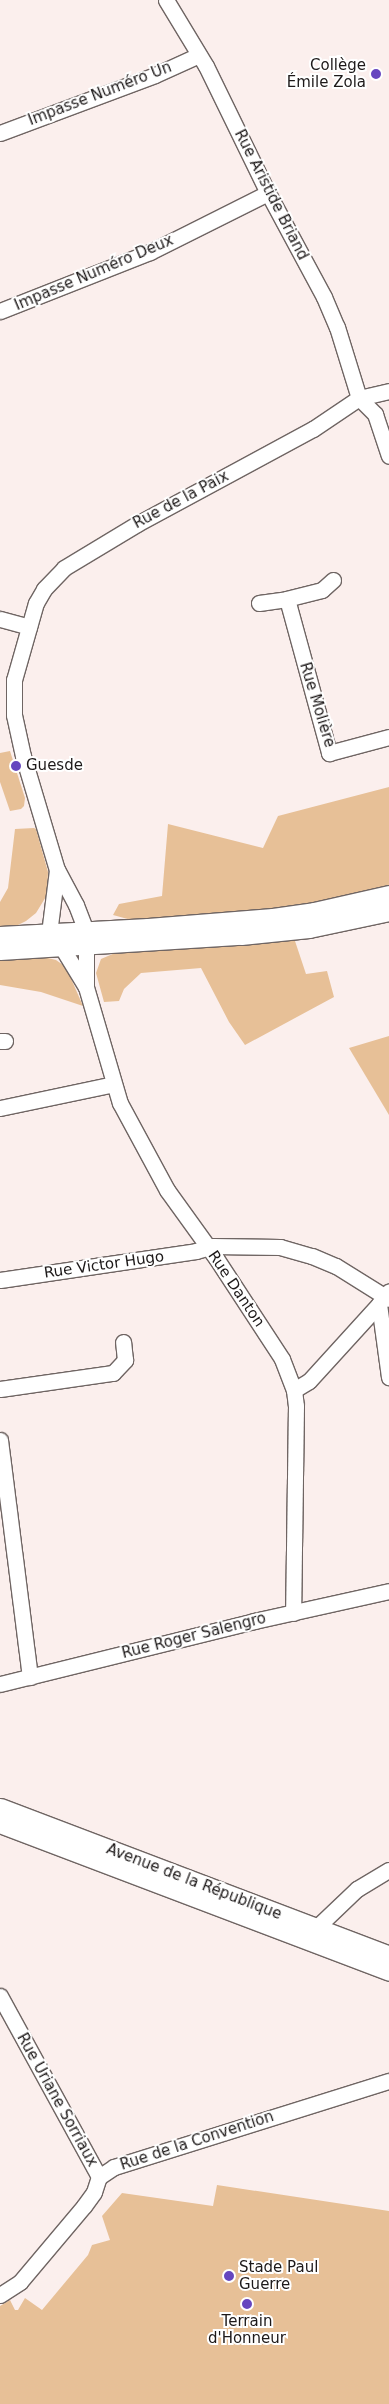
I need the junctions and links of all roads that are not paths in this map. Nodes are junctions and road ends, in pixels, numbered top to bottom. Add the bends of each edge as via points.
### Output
1 (166, 0) edge
2 (199, 55) junction
3 (0, 133) edge
4 (268, 193) junction
5 (0, 311) edge
6 (389, 391) edge
7 (359, 398) junction
8 (389, 456) edge
9 (333, 580) dead end
10 (288, 599) junction
11 (259, 604) dead end
12 (0, 619) edge
13 (29, 627) junction
14 (389, 737) edge
15 (57, 870) junction
16 (389, 895) edge
17 (389, 911) edge
18 (0, 936) edge
19 (86, 938) junction
20 (55, 940) junction
21 (0, 950) edge
22 (86, 988) junction
23 (114, 1084) junction
24 (0, 1108) edge
25 (208, 1248) junction
26 (0, 1280) edge
27 (385, 1297) edge
28 (123, 1342) dead end
29 (389, 1377) edge
30 (0, 1389) edge
31 (294, 1390) junction
32 (0, 1440) edge
33 (389, 1591) edge
34 (293, 1613) junction
35 (30, 1677) junction
36 (0, 1684) edge
37 (0, 1808) edge
38 (0, 1823) edge
39 (389, 1870) edge
40 (316, 1928) junction
41 (389, 1956) edge
42 (389, 1971) edge
43 (0, 1996) edge
44 (389, 2080) edge
45 (99, 2177) junction
46 (0, 2295) edge

1 - 2 street, Rue Aristide Briand
2 - 3 street, Impasse Numéro Un via 155,75
2 - 4 street, Rue Aristide Briand
4 - 5 street, Impasse Numéro Deux via 150,252
4 - 7 street, Rue Aristide Briand via 338,327
6 - 7 street
7 - 8 street via 375,414
7 - 13 street, Rue de la Paix via 313,430 137,524 64,568 44,589
9 - 10 street via 322,590
10 - 11 street
10 - 14 street, Rue Molière via 329,753
12 - 13 street
13 - 15 street, Rue de la Paix via 14,680 14,715
15 - 19 street via 76,905
15 - 20 street
16 - 19 main road via 273,918
17 - 19 main road via 309,928 241,936
18 - 20 main road
19 - 20 main road
19 - 22 street, Rue Danton
20 - 21 main road
20 - 22 street, Rue Danton
22 - 23 street, Rue Danton
23 - 24 street
23 - 25 street, Rue Danton via 150,1163
25 - 26 street, Rue Victor Hugo
25 - 27 street, Rue Victor Hugo via 280,1247 297,1251 336,1266
25 - 31 street, Rue Danton via 282,1359
27 - 29 street
27 - 31 street via 309,1381
28 - 30 street via 125,1360 113,1372
31 - 34 street, Rue Danton
32 - 35 street
33 - 34 street, Rue Roger Salengro
34 - 35 street, Rue Roger Salengro
35 - 36 street, Rue Roger Salengro
37 - 40 main road, Avenue de la République
38 - 42 main road, Avenue de la République
39 - 40 street via 357,1889
40 - 41 main road, Avenue de la République
43 - 45 street, Rue Uriane Sorriaux
44 - 45 street, Rue de la Convention via 152,2154 114,2167
45 - 46 street via 94,2192 58,2238 20,2282

